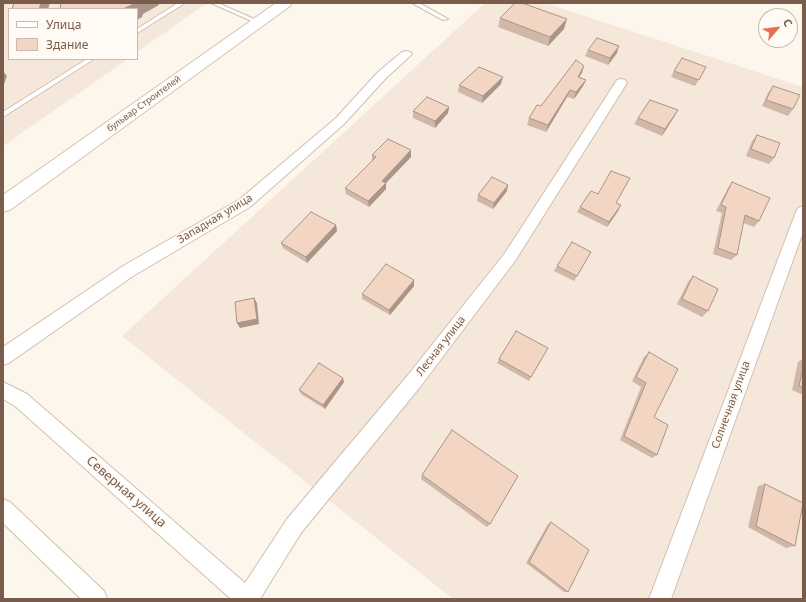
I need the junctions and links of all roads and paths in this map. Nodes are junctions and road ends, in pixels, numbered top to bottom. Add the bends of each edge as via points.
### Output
1 (182, 3) edge
2 (214, 3) edge
3 (285, 3) edge
4 (414, 3) edge
5 (445, 19) dead end
6 (258, 22) junction
7 (138, 29) edge
8 (406, 54) dead end
9 (89, 60) edge
10 (621, 83) dead end
11 (3, 115) edge
12 (3, 205) edge
13 (803, 212) edge
14 (3, 357) edge
15 (3, 390) edge
16 (3, 509) edge
17 (96, 599) edge
18 (247, 599) edge
19 (660, 599) edge

1 - 7 lane
2 - 6 lane
3 - 6 main road, бульвар Строителей
4 - 5 lane
6 - 12 main road, бульвар Строителей
8 - 14 street, Западная улица via 382,75 340,121 245,203 128,272
9 - 11 lane
10 - 18 street, Лесная улица via 510,257 414,381 294,526
13 - 19 street, Солнечная улица
15 - 18 street, Северная улица via 21,400
16 - 17 street

